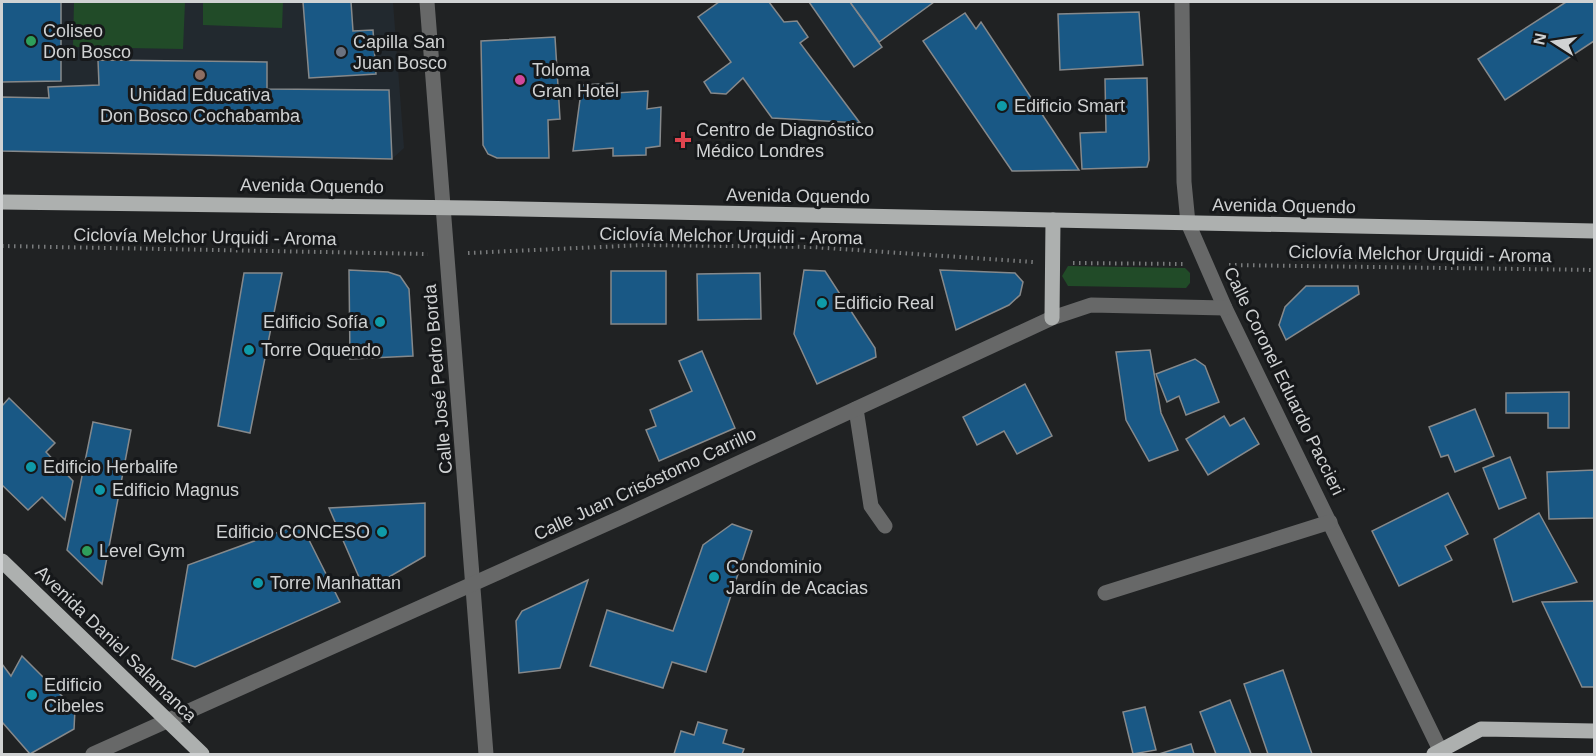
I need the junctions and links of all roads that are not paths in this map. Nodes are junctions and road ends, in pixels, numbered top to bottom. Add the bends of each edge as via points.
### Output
1 (427, 2) edge
2 (1182, 2) edge
3 (2, 202) edge
4 (442, 208) junction
5 (1053, 220) junction
6 (1188, 223) junction
7 (1594, 231) edge
8 (1225, 308) junction
9 (1052, 318) junction
10 (856, 409) junction
11 (1330, 522) junction
12 (885, 526) dead end
13 (2, 561) edge
14 (473, 584) junction
15 (1105, 593) dead end
16 (168, 721) junction
17 (1594, 731) edge
18 (1439, 753) edge
19 (93, 754) edge
20 (202, 754) edge
21 (488, 754) edge

1 - 4 street, Calle José Pedro Borda
2 - 6 street, Calle Coronel Eduardo Paccieri
3 - 4 main road, Avenida Oquendo
4 - 5 main road, Avenida Oquendo
4 - 14 street, Calle José Pedro Borda
5 - 6 main road, Avenida Oquendo
5 - 9 main road
6 - 7 main road, Avenida Oquendo
6 - 8 street, Calle Coronel Eduardo Paccieri
8 - 9 street, Calle Juan Crisóstomo Carrillo via 1091,305
8 - 11 street, Calle Coronel Eduardo Paccieri
9 - 10 street, Calle Juan Crisóstomo Carrillo
10 - 12 street via 871,506
10 - 14 street, Calle Juan Crisóstomo Carrillo
11 - 15 street
11 - 18 street, Calle Coronel Eduardo Paccieri
13 - 16 main road, Avenida Daniel Salamanca
14 - 16 street, Calle Juan Crisóstomo Carrillo
14 - 21 street, Calle José Pedro Borda
16 - 19 street, Calle Juan Crisóstomo Carrillo
16 - 20 main road, Avenida Daniel Salamanca
17 - 18 main road via 1481,729

